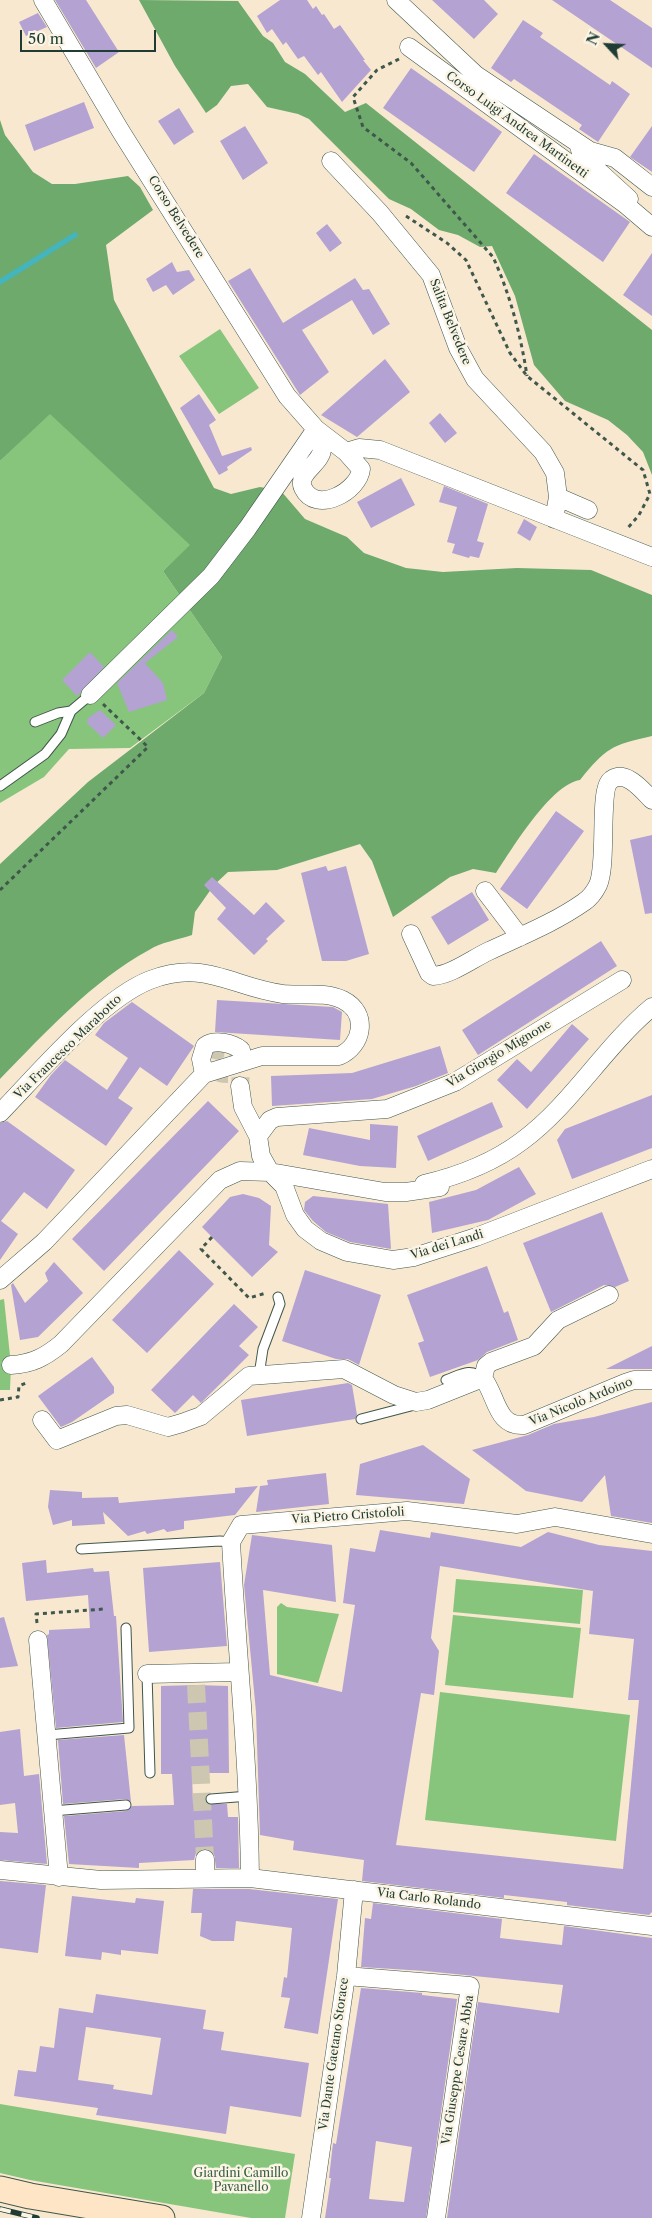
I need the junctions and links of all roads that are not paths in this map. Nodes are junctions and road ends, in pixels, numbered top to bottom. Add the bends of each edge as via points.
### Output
1 (43, 0) edge
2 (396, 0) edge
3 (409, 47) dead end
4 (578, 143) junction
5 (331, 161) dead end
6 (652, 187) edge
7 (625, 204) junction
8 (652, 227) edge
9 (316, 429) junction
10 (353, 450) junction
11 (558, 497) junction
12 (588, 510) dead end
13 (554, 519) junction
14 (652, 557) edge
15 (91, 694) joint
16 (71, 711) junction
17 (35, 722) dead end
18 (0, 786) edge
19 (652, 800) edge
20 (485, 891) dead end
21 (411, 934) dead end
22 (520, 937) junction
23 (622, 980) dead end
24 (652, 1007) edge
25 (242, 1050) dead end
26 (204, 1074) junction
27 (240, 1086) tunnel mouth
28 (0, 1113) edge
29 (258, 1136) junction
30 (652, 1169) edge
31 (270, 1172) junction
32 (354, 1186) junction
33 (440, 1187) dead end
34 (0, 1280) edge
35 (609, 1295) dead end
36 (278, 1297) road end
37 (11, 1365) dead end
38 (260, 1375) junction
39 (446, 1380) dead end
40 (652, 1380) edge
41 (487, 1383) junction
42 (416, 1402) junction
43 (361, 1418) dead end
44 (42, 1420) dead end
45 (652, 1534) edge
46 (231, 1542) junction
47 (81, 1549) dead end
48 (126, 1628) dead end
49 (38, 1640) dead end
50 (238, 1672) junction
51 (147, 1674) joint
52 (47, 1735) junction
53 (150, 1773) dead end
54 (249, 1796) junction
55 (211, 1799) dead end
56 (126, 1805) dead end
57 (52, 1811) junction
58 (205, 1859) tunnel mouth
59 (0, 1870) edge
60 (59, 1877) junction
61 (205, 1878) junction
62 (250, 1878) junction
63 (354, 1890) junction
64 (652, 1926) edge
65 (346, 1976) junction
66 (0, 2189) edge
67 (162, 2218) edge
68 (311, 2218) edge
69 (436, 2218) edge

1 - 9 street, Corso Belvedere via 120,130 287,396
2 - 4 street, Corso Luigi Andrea Martinetti via 476,75
3 - 7 street, Corso Luigi Andrea Martinetti
4 - 6 street, Corso Luigi Andrea Martinetti via 590,151 615,158
4 - 7 street, Corso Luigi Andrea Martinetti via 582,156 629,199
5 - 11 street, Salita Belvedere via 431,275 458,348 475,379 543,452 555,473
7 - 8 street, Corso Luigi Andrea Martinetti
9 - 10 street, Corso Belvedere
9 - 10 street via 321,455 302,481 302,487 309,496 320,501 330,499 354,485 360,469
9 - 15 street via 205,583
10 - 13 street via 380,450
11 - 12 street
11 - 13 street, Salita Belvedere
13 - 14 street
15 - 16 lane
16 - 17 lane
16 - 18 lane via 61,734 45,754
19 - 22 street via 632,781 610,780 604,798 602,874 598,886 585,902
20 - 22 street
21 - 22 street via 429,974 433,976
23 - 29 street, Via Giorgio Mignone via 456,1082 387,1109 277,1117 270,1120
24 - 32 street via 548,1118 502,1154 469,1170 426,1183 400,1188
25 - 26 street via 230,1044 209,1044 202,1052
26 - 28 street, Via Francesco Marabotto via 262,1056 339,1056 354,1047 358,1039 357,1013 343,1000 333,997 257,989 212,973 163,976 118,996
26 - 34 street, Via Francesco Marabotto via 44,1242
27 - 29 street, Via dei Landi via 243,1106
29 - 31 street, Via dei Landi via 260,1156
30 - 31 street, Via dei Landi via 476,1237 414,1257 394,1260 347,1252 320,1241 305,1229 295,1215 284,1186
31 - 32 street
31 - 37 street via 240,1170 220,1180 61,1344 42,1359
32 - 33 street via 385,1192
35 - 41 street via 558,1320 534,1346 491,1362 486,1366
36 - 38 lane via 280,1304 263,1349
38 - 42 street via 344,1369 394,1395
38 - 44 street via 250,1376 201,1416 168,1427 127,1414 56,1440
39 - 41 lane via 470,1371 476,1372
40 - 41 street, Via Nicolò Ardoino via 625,1383 524,1425 506,1421
41 - 42 street
42 - 43 lane
45 - 46 street, Via Pietro Cristofoli via 555,1517 517,1524 408,1511 250,1522 241,1524
46 - 47 lane
46 - 50 street
48 - 52 lane via 129,1728
49 - 52 street
50 - 51 street via 196,1679
50 - 54 street
51 - 53 lane
52 - 57 street
54 - 55 lane
54 - 62 street
56 - 57 lane
57 - 60 street
58 - 61 street
59 - 60 street, Via Carlo Rolando
60 - 61 street, Via Carlo Rolando via 134,1881
61 - 62 street, Via Carlo Rolando
62 - 63 street, Via Carlo Rolando
63 - 64 street, Via Carlo Rolando
63 - 65 street, Via Dante Gaetano Storace
65 - 68 street, Via Dante Gaetano Storace
65 - 69 street, Via Giuseppe Cesare Abba via 470,1986
66 - 67 main road

